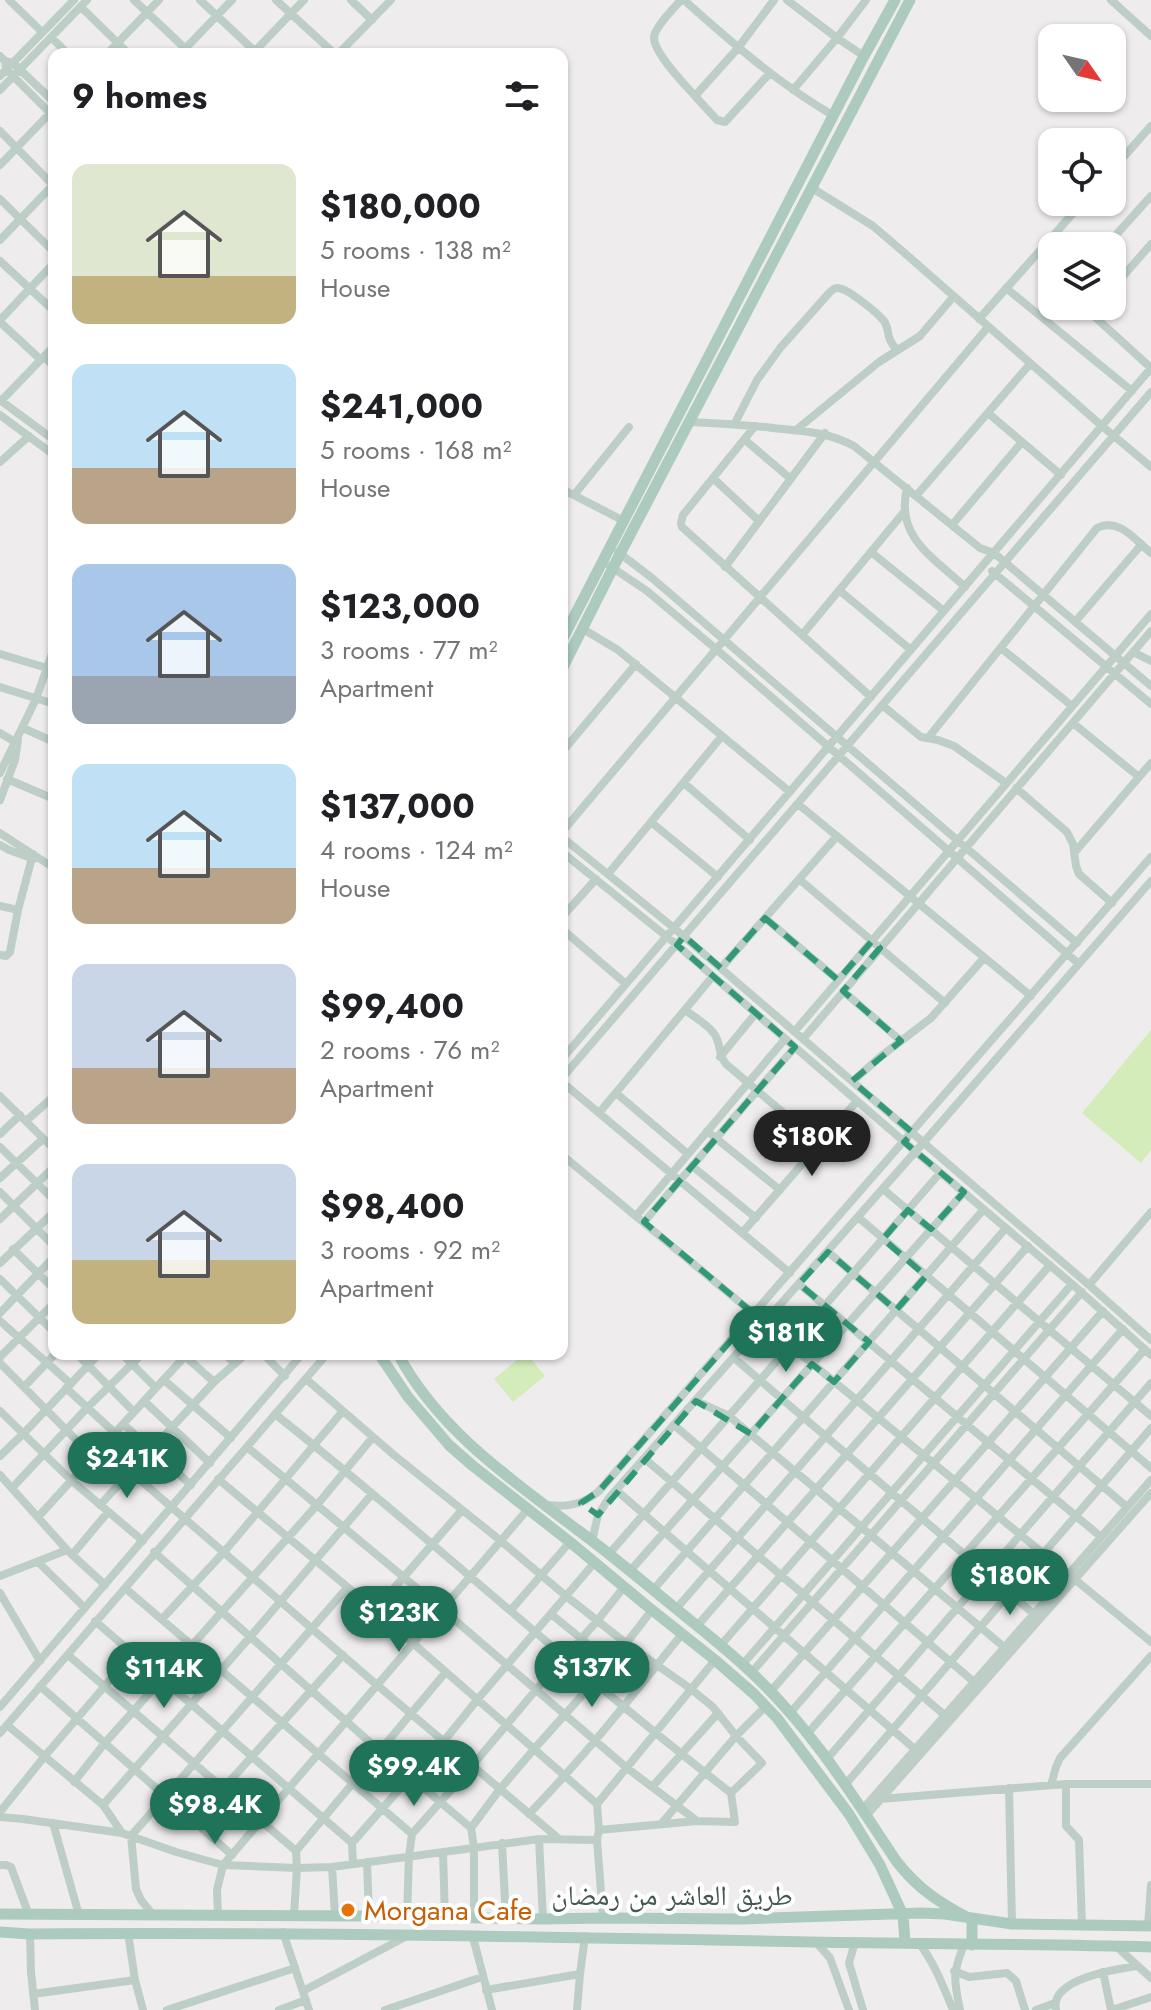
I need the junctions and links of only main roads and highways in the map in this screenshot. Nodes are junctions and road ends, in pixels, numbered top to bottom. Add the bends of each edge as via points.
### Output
1 (895, 0) edge
2 (910, 0) edge
3 (841, 102) junction
4 (854, 107) junction
5 (615, 551) junction
6 (608, 564) junction
7 (568, 630) edge
8 (568, 658) edge
9 (383, 1360) edge
10 (402, 1360) edge
11 (0, 1914) edge
12 (903, 1915) junction
13 (316, 1916) junction
14 (367, 1916) junction
15 (972, 1920) junction
16 (1150, 1926) edge
17 (0, 1932) edge
18 (334, 1934) junction
19 (390, 1936) junction
20 (905, 1942) junction
21 (968, 1945) junction
22 (1151, 1947) edge

1 - 3 main road
2 - 4 main road
3 - 4 main road
3 - 5 main road via 624,521
4 - 5 main road via 690,422
5 - 6 main road
6 - 7 main road
6 - 8 main road
9 - 12 main road via 449,1445 766,1706 849,1814
10 - 15 main road via 461,1435 771,1691 808,1733 911,1880
11 - 13 main road, طريق العاشر من رمضان
12 - 14 main road, طريق العاشر من رمضان
12 - 15 main road, طريق العاشر من رمضان via 945,1914
12 - 20 main road
13 - 14 main road, طريق العاشر من رمضان
13 - 18 main road via 339,1921 342,1930
14 - 19 main road via 368,1926
15 - 16 main road, طريق العاشر من رمضان
15 - 21 main road
17 - 18 main road, طريق العاشر من رمضان
18 - 19 main road, طريق العاشر من رمضان
19 - 20 main road, طريق العاشر من رمضان
20 - 21 main road, طريق العاشر من رمضان
21 - 22 main road, طريق العاشر من رمضان

